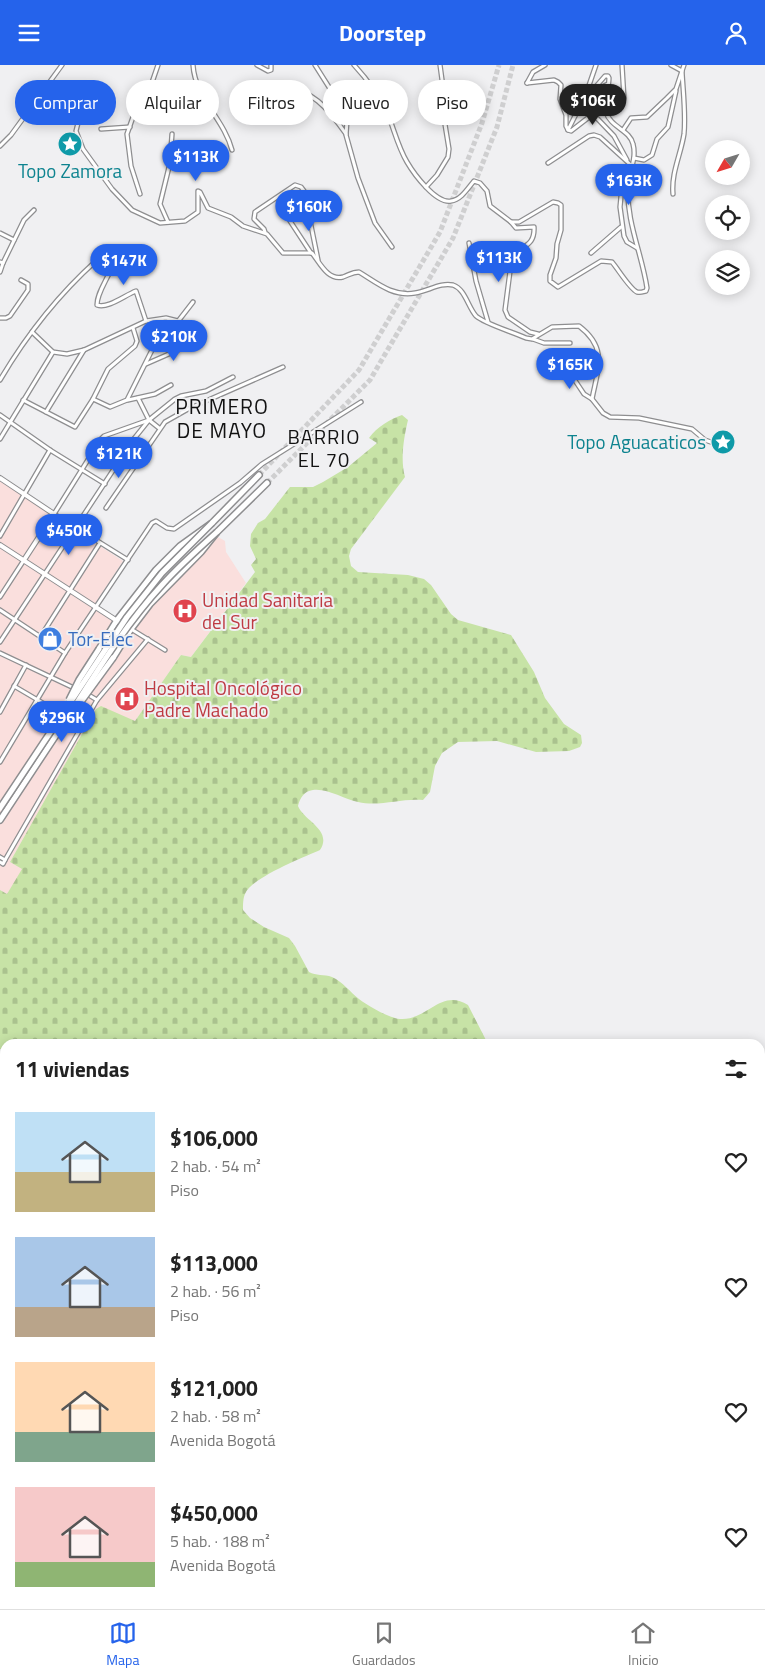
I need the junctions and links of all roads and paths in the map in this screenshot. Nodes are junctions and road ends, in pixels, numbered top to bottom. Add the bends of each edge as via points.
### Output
1 (62, 65) edge
2 (158, 65) edge
3 (194, 65) edge
4 (257, 65) edge
5 (272, 65) edge
6 (315, 65) edge
7 (354, 65) edge
8 (440, 65) edge
9 (545, 65) edge
10 (595, 65) edge
11 (622, 65) edge
12 (671, 65) edge
13 (684, 65) edge
14 (682, 71) junction
15 (609, 83) junction
16 (676, 89) junction
17 (586, 94) junction
18 (313, 98) edge
19 (624, 98) dead end
20 (593, 114) junction
21 (78, 125) edge
22 (130, 127) junction
23 (101, 129) dead end
24 (568, 130) junction
25 (623, 131) junction
26 (172, 134) dead end
27 (346, 135) junction
28 (0, 146) edge
29 (232, 150) dead end
30 (634, 158) junction
31 (628, 162) junction
32 (548, 163) dead end
33 (633, 167) junction
34 (426, 187) junction
35 (140, 194) dead end
36 (673, 195) dead end
37 (34, 210) dead end
38 (290, 221) dead end
39 (511, 222) junction
40 (168, 223) junction
41 (622, 226) junction
42 (0, 233) edge
43 (265, 233) junction
44 (14, 240) junction
45 (469, 243) dead end
46 (392, 247) dead end
47 (137, 248) dead end
48 (637, 248) junction
49 (115, 253) dead end
50 (312, 253) junction
51 (591, 253) dead end
52 (97, 260) dead end
53 (318, 261) junction
54 (2, 262) edge
55 (111, 271) junction
56 (0, 272) edge
57 (21, 280) dead end
58 (192, 302) dead end
59 (0, 318) edge
60 (146, 321) junction
61 (178, 321) junction
62 (488, 322) junction
63 (133, 328) junction
64 (32, 332) junction
65 (538, 334) junction
66 (532, 339) junction
67 (194, 343) dead end
68 (570, 343) dead end
69 (84, 350) junction
70 (53, 352) junction
71 (146, 364) junction
72 (560, 365) dead end
73 (283, 367) dead end
74 (1, 374) edge
75 (234, 377) dead end
76 (0, 380) edge
77 (171, 385) dead end
78 (138, 398) junction
79 (94, 399) junction
80 (592, 399) junction
81 (23, 400) junction
82 (128, 400) junction
83 (360, 402) dead end
84 (46, 412) junction
85 (0, 415) edge
86 (149, 420) junction
87 (10, 423) junction
88 (159, 428) junction
89 (0, 439) edge
90 (722, 446) dead end
91 (50, 450) junction
92 (82, 470) junction
93 (260, 475) tunnel mouth
94 (0, 478) edge
95 (267, 483) tunnel mouth
96 (105, 484) junction
97 (23, 494) junction
98 (106, 508) dead end
99 (54, 514) junction
100 (212, 523) junction
101 (76, 528) junction
102 (217, 531) junction
103 (0, 536) edge
104 (100, 543) junction
105 (0, 545) edge
106 (24, 560) junction
107 (128, 560) junction
108 (46, 574) junction
109 (71, 590) junction
110 (0, 597) edge
111 (96, 607) junction
112 (0, 610) edge
113 (15, 621) junction
114 (116, 621) junction
115 (131, 629) junction
116 (41, 636) junction
117 (148, 639) junction
118 (0, 642) edge
119 (165, 650) dead end
120 (0, 653) edge
121 (65, 653) junction
122 (26, 665) junction
123 (52, 677) junction
124 (14, 686) junction
125 (38, 700) junction
126 (97, 700) junction
127 (53, 709) dead end
128 (65, 709) junction
129 (0, 712) edge
130 (62, 726) junction
131 (0, 762) edge
132 (0, 808) edge
133 (0, 820) edge
134 (0, 857) edge
135 (6, 860) junction
136 (1, 863) edge

1 - 28 street
2 - 22 street via 147,97
3 - 29 street via 197,85 227,135
4 - 5 street via 268,71
6 - 27 street via 346,114
7 - 34 street via 387,112 407,163
8 - 34 street via 449,149 448,157
9 - 24 street via 533,72 527,83 554,80 561,85 560,99
10 - 17 street
11 - 19 street
12 - 14 street
13 - 14 street
14 - 16 street
14 - 36 street via 684,133
15 - 17 street via 605,76
15 - 20 street via 604,86
15 - 25 street via 606,111 610,121
16 - 25 street via 647,117 631,118
16 - 30 street via 668,127 657,139 652,155 644,160
17 - 24 street
18 - 27 street
20 - 24 street
20 - 31 street via 614,136
21 - 40 street via 77,137 122,201 132,210 155,221
22 - 23 street
22 - 35 street via 128,147
25 - 30 street via 634,145
26 - 40 street via 170,163 160,204
27 - 46 street via 370,211
30 - 33 street
31 - 32 street via 594,135
31 - 33 street
33 - 41 street via 622,185
33 - 48 street via 628,185
34 - 39 street via 440,199 450,202 474,181 480,183 490,206
37 - 44 street
38 - 50 street
39 - 48 street via 520,223 553,202 561,205 561,230 550,275 550,281 558,287 601,261 612,262 636,292 646,291
39 - 65 street via 516,227 534,229 527,246 512,256 505,309 508,317
40 - 43 street via 185,221 196,215 198,191 211,211
41 - 48 street via 627,242
41 - 51 street
42 - 44 street
43 - 50 street via 282,253
43 - 53 street via 254,219 255,212 298,185 304,191
44 - 54 street
45 - 62 street
47 - 55 street via 120,271
49 - 55 street
50 - 53 street
52 - 64 street via 76,278
53 - 62 street via 336,277 359,272 383,288 401,293 415,293 441,285 455,286 477,317
54 - 56 street
55 - 60 street via 97,305 107,305 136,291
57 - 59 street via 28,285 28,290 10,316
58 - 61 street
60 - 61 street via 166,318
60 - 63 street
61 - 71 street via 153,348
62 - 66 street
63 - 69 street
63 - 79 street via 137,341 135,346 108,369
64 - 70 street
64 - 74 street
65 - 66 street
65 - 80 street via 552,327 579,326 595,341 599,366
66 - 68 street via 544,343
67 - 71 street
69 - 70 street via 67,354
69 - 84 street
70 - 81 street
71 - 82 street
72 - 80 street
73 - 88 street via 188,409
74 - 76 street
75 - 86 street via 206,391 181,396
77 - 78 street
78 - 82 street
78 - 86 street
79 - 82 street via 110,407
79 - 84 street via 75,427
80 - 90 street via 610,417 639,418 692,429 705,440
81 - 84 street
81 - 87 street
83 - 107 street via 262,464 174,529 156,521 152,523
85 - 87 street
86 - 88 street
86 - 92 street via 104,436
86 - 96 street
87 - 89 street
87 - 91 street
88 - 98 street
91 - 92 street
91 - 97 street
92 - 96 street
92 - 99 street
93 - 100 highway
94 - 97 street
95 - 102 highway
96 - 101 street
97 - 99 street
97 - 103 street
99 - 101 street
99 - 106 street
100 - 114 highway, bridge via 180,546
100 - 128 highway, bridge via 141,598
101 - 104 street
101 - 108 street
102 - 115 highway, bridge
102 - 130 highway, bridge via 142,607
104 - 107 street
104 - 109 street
105 - 106 street
106 - 108 street
106 - 110 street
107 - 111 street
108 - 109 street
108 - 113 street
109 - 111 street
109 - 116 street
111 - 114 street
111 - 121 street
112 - 113 street
113 - 116 street
113 - 118 street
114 - 115 street
114 - 128 highway, bridge via 70,695
115 - 117 street
115 - 130 highway, bridge via 86,697
116 - 121 street
117 - 119 street
117 - 126 street
120 - 122 street
121 - 123 street
122 - 123 street
122 - 124 street
123 - 125 street
123 - 126 street
124 - 125 street
124 - 129 street
125 - 127 street
125 - 131 street
126 - 135 street
128 - 132 highway, bridge
130 - 133 highway
134 - 135 street
135 - 136 street

